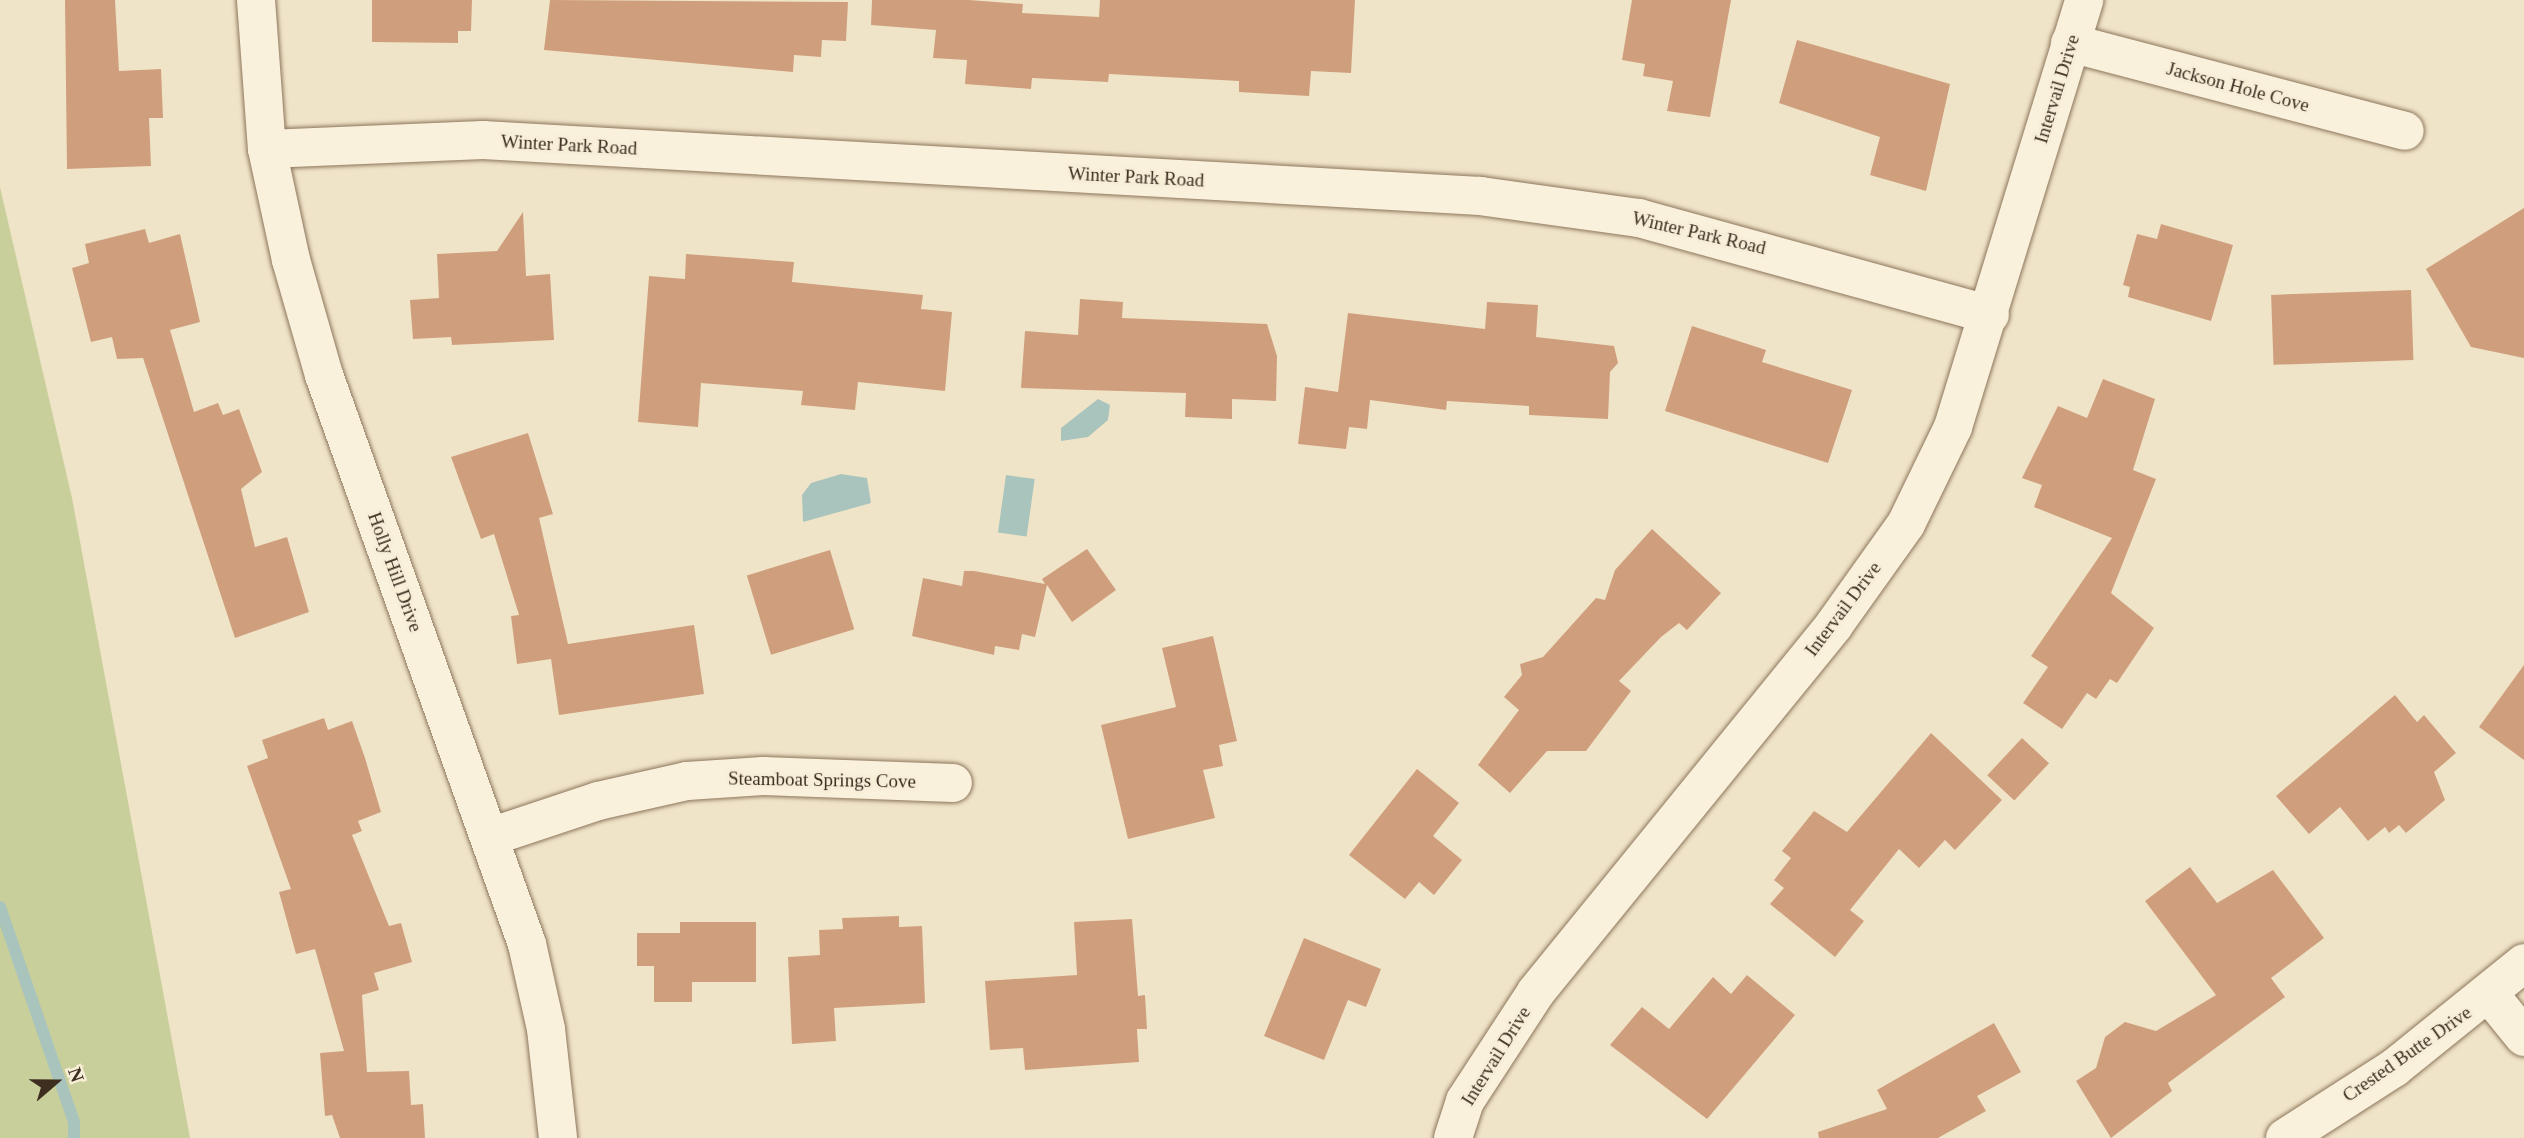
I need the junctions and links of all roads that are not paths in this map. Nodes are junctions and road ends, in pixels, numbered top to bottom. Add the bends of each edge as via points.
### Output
1 (256, 0) edge
2 (2084, 0) edge
3 (2070, 44) junction
4 (2405, 131) dead end
5 (267, 149) junction
6 (1990, 315) junction
7 (953, 783) dead end
8 (490, 837) junction
9 (2524, 963) edge
10 (2490, 995) junction
11 (2524, 1037) edge
12 (558, 1138) edge
13 (1453, 1138) edge
14 (2285, 1138) edge

1 - 5 street, Holly Hill Drive
2 - 3 street, Intervail Drive
3 - 4 street, Jackson Hole Cove
3 - 6 street, Intervail Drive
5 - 6 street, Winter Park Road via 483,140 1479,196 1639,218
5 - 8 street, Holly Hill Drive via 324,375
6 - 13 street, Intervail Drive via 1953,427 1906,524 1834,625 1536,992 1465,1101
7 - 8 street, Steamboat Springs Cove via 763,776 687,781 598,801
8 - 12 street, Holly Hill Drive via 527,944 546,1029
9 - 10 street, Crested Butte Drive
10 - 11 street
10 - 14 street, Crested Butte Drive

